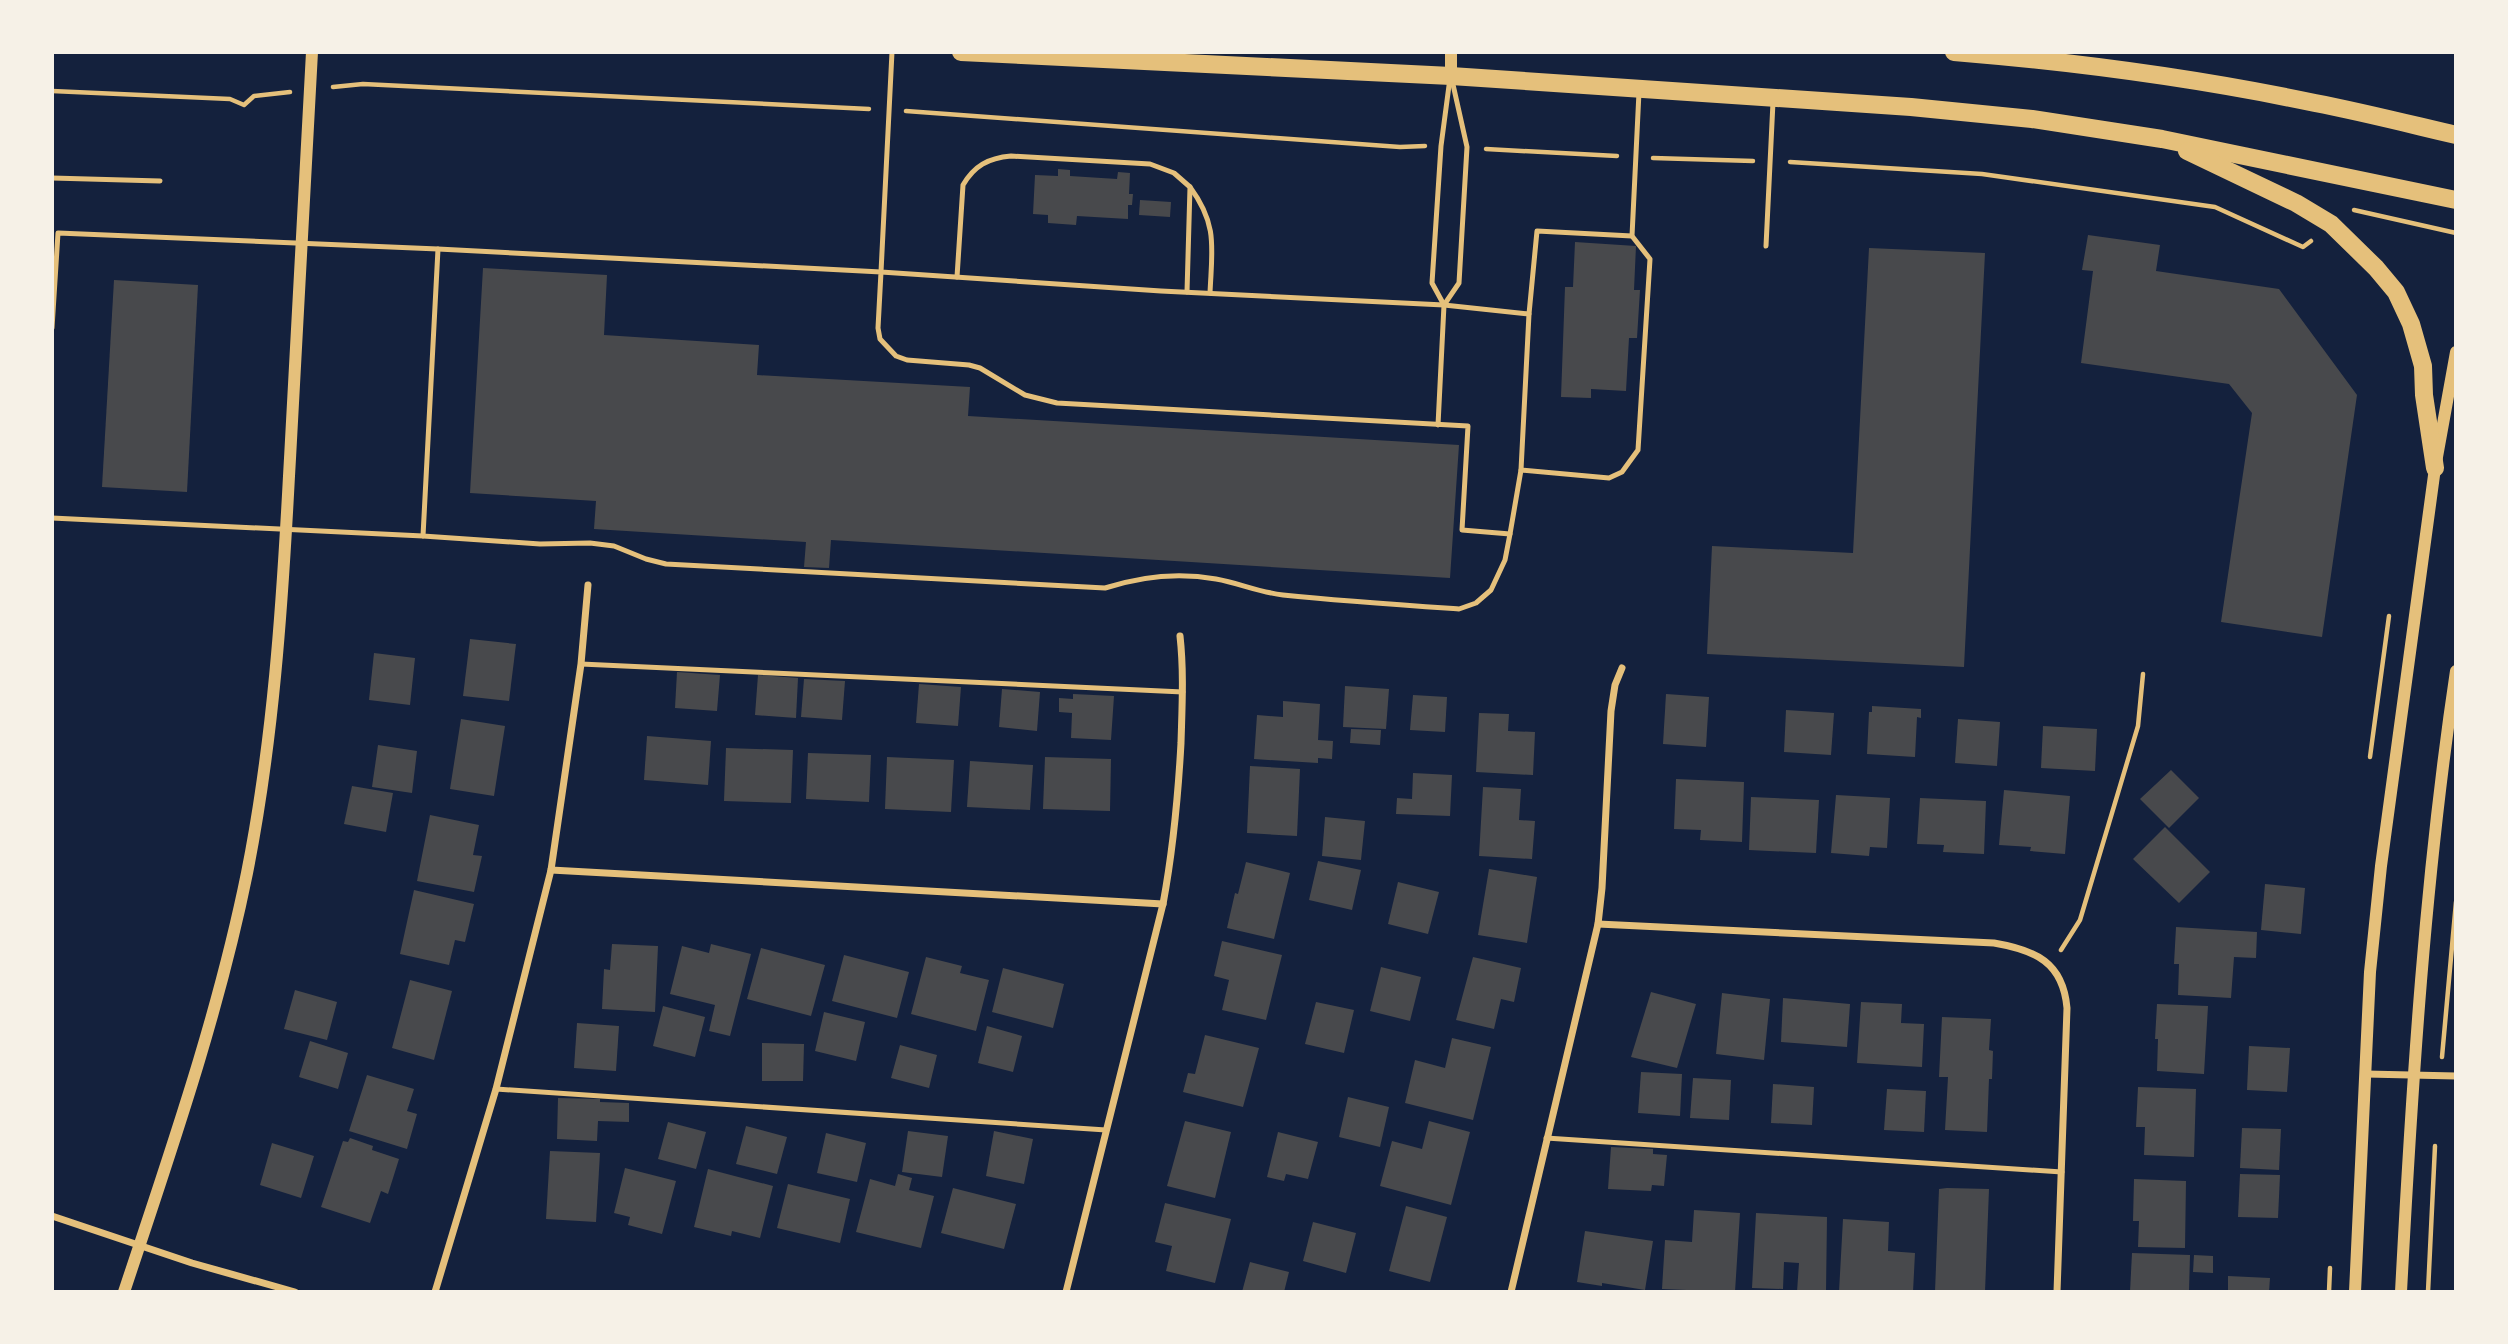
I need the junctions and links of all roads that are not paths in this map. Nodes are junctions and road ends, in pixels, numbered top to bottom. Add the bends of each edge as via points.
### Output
1 (312, 52) edge
2 (892, 52) edge
3 (961, 52) edge
4 (1451, 52) edge
5 (1954, 52) edge
6 (1451, 76) junction
7 (1639, 89) junction
8 (1774, 97) junction
9 (2455, 135) edge
10 (2162, 139) junction
11 (52, 178) edge
12 (160, 181) dead end
13 (1190, 187) junction
14 (2455, 200) edge
15 (55, 233) edge
16 (1632, 236) junction
17 (303, 244) junction
18 (1766, 246) dead end
19 (438, 249) junction
20 (881, 272) junction
21 (957, 277) junction
22 (1187, 292) junction
23 (1210, 293) junction
24 (1444, 305) junction
25 (1529, 314) junction
26 (52, 328) edge
27 (2455, 352) edge
28 (1438, 425) junction
29 (2435, 468) junction
30 (1521, 470) junction
31 (52, 518) edge
32 (286, 530) junction
33 (1510, 534) junction
34 (423, 536) junction
35 (588, 585) dead end
36 (1180, 636) dead end
37 (581, 664) junction
38 (1622, 668) dead end
39 (2455, 671) edge
40 (1183, 692) junction
41 (551, 870) junction
42 (1163, 904) junction
43 (1598, 924) junction
44 (2366, 1074) junction
45 (2413, 1074) junction
46 (2455, 1076) edge
47 (496, 1089) junction
48 (1106, 1130) junction
49 (1546, 1138) junction
50 (2062, 1172) junction
51 (52, 1216) edge
52 (139, 1246) junction
53 (124, 1292) edge
54 (295, 1292) edge
55 (435, 1292) edge
56 (1066, 1292) edge
57 (1511, 1292) edge
58 (2057, 1292) edge
59 (2355, 1292) edge
60 (2401, 1292) edge

1 - 17 street
2 - 20 lane
3 - 6 main road
4 - 6 street
5 - 9 main road via 2145,73 2313,102
6 - 7 main road
6 - 24 lane via 1441,146 1432,283
6 - 24 lane via 1468,147 1459,283
7 - 8 main road
7 - 16 lane
8 - 10 main road via 1925,108
8 - 18 lane
10 - 14 main road
10 - 29 main road via 2331,224 2396,292 2423,366
11 - 12 lane
13 - 21 lane via 1174,173 1150,164 1011,156 989,160 969,174 963,185
13 - 22 lane
13 - 23 lane via 1204,206 1211,228
15 - 17 lane
15 - 26 lane
16 - 25 lane via 1537,231
16 - 30 lane via 1650,259 1638,450 1622,472 1609,478
17 - 19 lane
17 - 32 street
19 - 20 lane
19 - 34 lane
20 - 21 lane
20 - 28 lane via 878,328 880,339 896,356 980,368 1037,400
21 - 22 lane
22 - 23 lane
23 - 24 lane
24 - 25 lane
24 - 28 lane
25 - 30 lane
27 - 29 street
28 - 33 lane via 1468,426 1462,530
29 - 44 street via 2381,866
30 - 33 lane
31 - 32 lane
32 - 34 lane
32 - 52 street via 272,708 247,871 203,1049
33 - 34 lane via 1491,590 1476,603 1459,609 1281,595 1217,579 1178,575 1154,575 1105,587 1064,585 666,564 614,546 590,543
35 - 37 street
36 - 40 street
37 - 40 lane
37 - 41 street
38 - 43 street via 1612,698
39 - 45 street via 2435,829
40 - 42 street via 1177,812
41 - 42 street
41 - 47 street
42 - 48 street
43 - 49 street
43 - 50 street via 1994,943 2025,950 2052,966 2066,992
44 - 45 street
44 - 59 street
45 - 46 street
45 - 60 street
47 - 48 lane
47 - 55 street
48 - 56 street
49 - 50 lane
49 - 57 street
50 - 58 street
51 - 52 street
52 - 53 street
52 - 54 street

